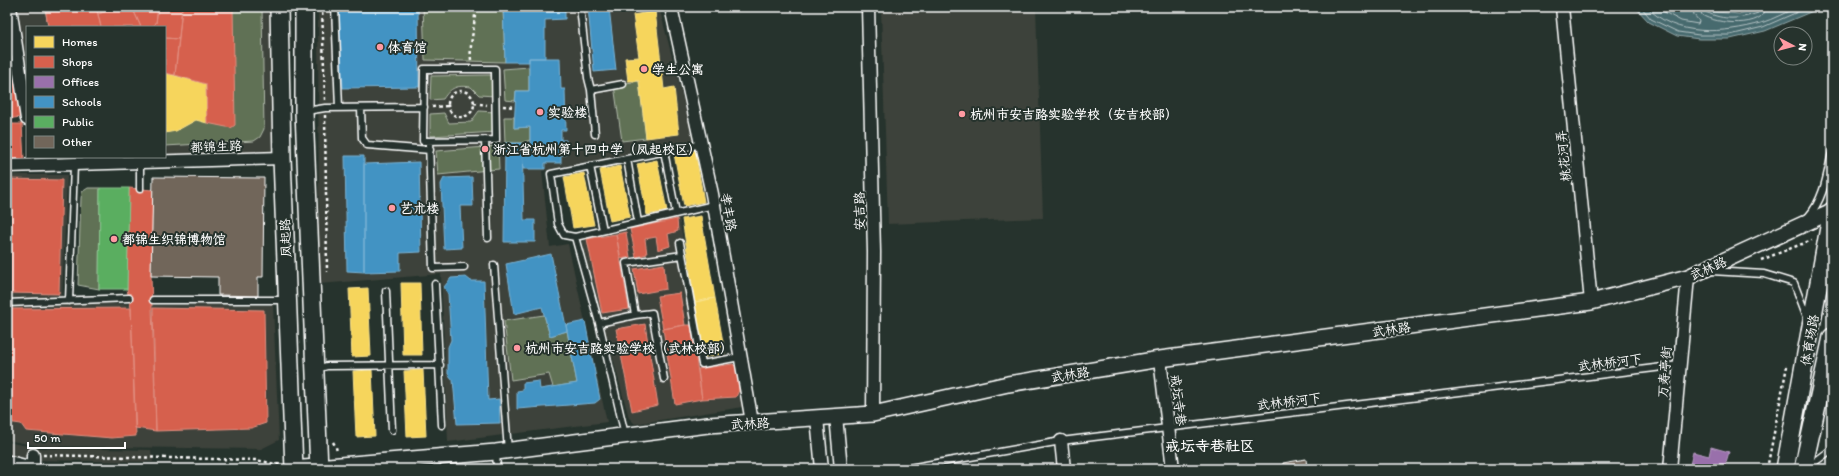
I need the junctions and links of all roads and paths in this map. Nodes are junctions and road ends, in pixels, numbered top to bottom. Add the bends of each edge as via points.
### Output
1 (10, 7) edge
2 (279, 7) edge
3 (304, 7) edge
4 (322, 7) edge
5 (335, 7) edge
6 (475, 7) edge
7 (580, 7) edge
8 (672, 7) edge
9 (868, 7) edge
10 (1562, 7) edge
11 (12, 54) edge
12 (472, 69) junction
13 (623, 84) dead end
14 (591, 90) junction
15 (473, 103) junction
16 (448, 106) junction
17 (495, 106) junction
18 (424, 107) junction
19 (325, 108) junction
20 (339, 108) junction
21 (361, 108) junction
22 (304, 112) junction
23 (26, 115) edge
24 (595, 134) dead end
25 (485, 140) junction
26 (429, 141) junction
27 (702, 144) junction
28 (430, 150) junction
29 (664, 151) junction
30 (1832, 152) edge
31 (282, 158) junction
32 (626, 159) junction
33 (33, 162) edge
34 (140, 163) junction
35 (74, 165) junction
36 (7, 166) edge
37 (590, 166) junction
38 (140, 189) dead end
39 (714, 204) junction
40 (1832, 211) edge
41 (676, 213) junction
42 (638, 222) junction
43 (1801, 225) junction
44 (603, 230) junction
45 (575, 237) junction
46 (488, 238) dead end
47 (680, 243) dead end
48 (682, 255) junction
49 (494, 265) dead end
50 (464, 267) dead end
51 (1703, 270) junction
52 (1688, 277) junction
53 (327, 279) dead end
54 (435, 284) dead end
55 (386, 292) dead end
56 (129, 298) dead end
57 (153, 300) dead end
58 (287, 300) junction
59 (69, 301) junction
60 (1591, 302) junction
61 (7, 303) edge
62 (635, 315) junction
63 (599, 323) junction
64 (1811, 329) junction
65 (1832, 337) edge
66 (740, 357) junction
67 (1160, 359) junction
68 (1789, 360) dead end
69 (440, 365) junction
70 (1679, 365) junction
71 (390, 366) junction
72 (315, 369) junction
73 (664, 379) dead end
74 (873, 414) junction
75 (836, 416) junction
76 (817, 418) junction
77 (752, 422) junction
78 (442, 426) dead end
79 (1168, 427) junction
80 (392, 430) dead end
81 (626, 436) junction
82 (330, 437) dead end
83 (1061, 441) junction
84 (1832, 449) edge
85 (502, 452) junction
86 (7, 463) edge
87 (32, 464) edge
88 (338, 465) junction
89 (319, 468) edge
90 (293, 469) edge
91 (498, 469) edge
92 (822, 469) edge
93 (841, 469) edge
94 (903, 469) edge
95 (1064, 469) edge
96 (1173, 469) edge
97 (1670, 469) edge
98 (1767, 469) edge
99 (1785, 469) edge
100 (1804, 469) edge

1 - 11 street
2 - 31 main road, 凤起路
3 - 22 main road
4 - 19 path
5 - 20 lane
6 - 12 path via 476,18 470,53
7 - 14 lane
8 - 27 street, 孝丰路
9 - 74 street, 安吉路 via 874,252
10 - 60 street, 桃花河弄
11 - 23 street
12 - 17 lane via 495,69
12 - 18 lane via 424,69
13 - 14 lane
14 - 24 lane
15 - 16 path via 471,111 465,117 452,114
15 - 16 path via 470,96 459,92 449,98
15 - 17 path
16 - 18 path
17 - 25 lane via 496,140
18 - 21 lane
18 - 26 lane via 423,141
19 - 20 lane
19 - 22 lane
19 - 53 path
20 - 21 lane
21 - 28 lane via 362,138 367,145
22 - 72 main road
25 - 26 lane
25 - 46 lane
26 - 28 lane
27 - 29 lane
27 - 39 street, 孝丰路
28 - 50 lane via 433,268
29 - 32 lane
29 - 41 lane
30 - 43 lane via 1825,184 1816,208
31 - 34 street, 都锦生路
31 - 58 main road, 凤起路
32 - 37 lane
32 - 42 lane
33 - 35 street, 都锦生路
33 - 36 street, 都锦生路
34 - 35 street, 都锦生路
34 - 38 lane
35 - 59 lane
37 - 44 lane
37 - 45 lane via 551,174 558,224 564,235
39 - 41 lane
39 - 66 street, 孝丰路
40 - 43 street, 武林路
40 - 64 main road, 体育场路
41 - 42 lane
42 - 44 lane
43 - 51 street, 武林路
44 - 45 lane
45 - 63 lane
47 - 48 lane
48 - 62 lane via 626,263
48 - 66 lane via 702,364
49 - 85 lane
51 - 52 street, 武林路
51 - 64 lane via 1764,274 1794,283
52 - 60 street, 武林路
52 - 70 street, 万寿亭街
54 - 69 lane
55 - 71 lane
56 - 59 lane
57 - 58 lane
58 - 90 main road, 凤起路
59 - 61 lane
60 - 67 street, 武林路
62 - 63 lane
62 - 73 lane via 652,313
63 - 81 lane
64 - 99 main road, 体育场路
65 - 100 main road, 体育场路
66 - 77 street, 孝丰路
67 - 74 street, 武林路 via 1008,384
67 - 79 street, 戒坛寺巷
68 - 98 path
69 - 71 lane
69 - 78 lane
70 - 79 lane, 武林桥河下
70 - 97 street, 万寿亭街
71 - 72 lane via 327,366
71 - 80 lane
72 - 89 main road
74 - 75 street, 武林路
75 - 76 street, 武林路
75 - 93 street
76 - 77 street, 武林路
76 - 92 street
77 - 81 street, 武林路
79 - 83 lane, 武林桥河下
79 - 96 street, 戒坛寺巷
81 - 85 street, 武林路
82 - 88 path via 336,447
83 - 94 lane, 武林桥河下
83 - 95 street
84 - 100 lane
85 - 88 street, 武林路
85 - 91 lane
86 - 87 street
87 - 90 path via 256,460
88 - 89 street, 武林路
89 - 90 street, 武林路

